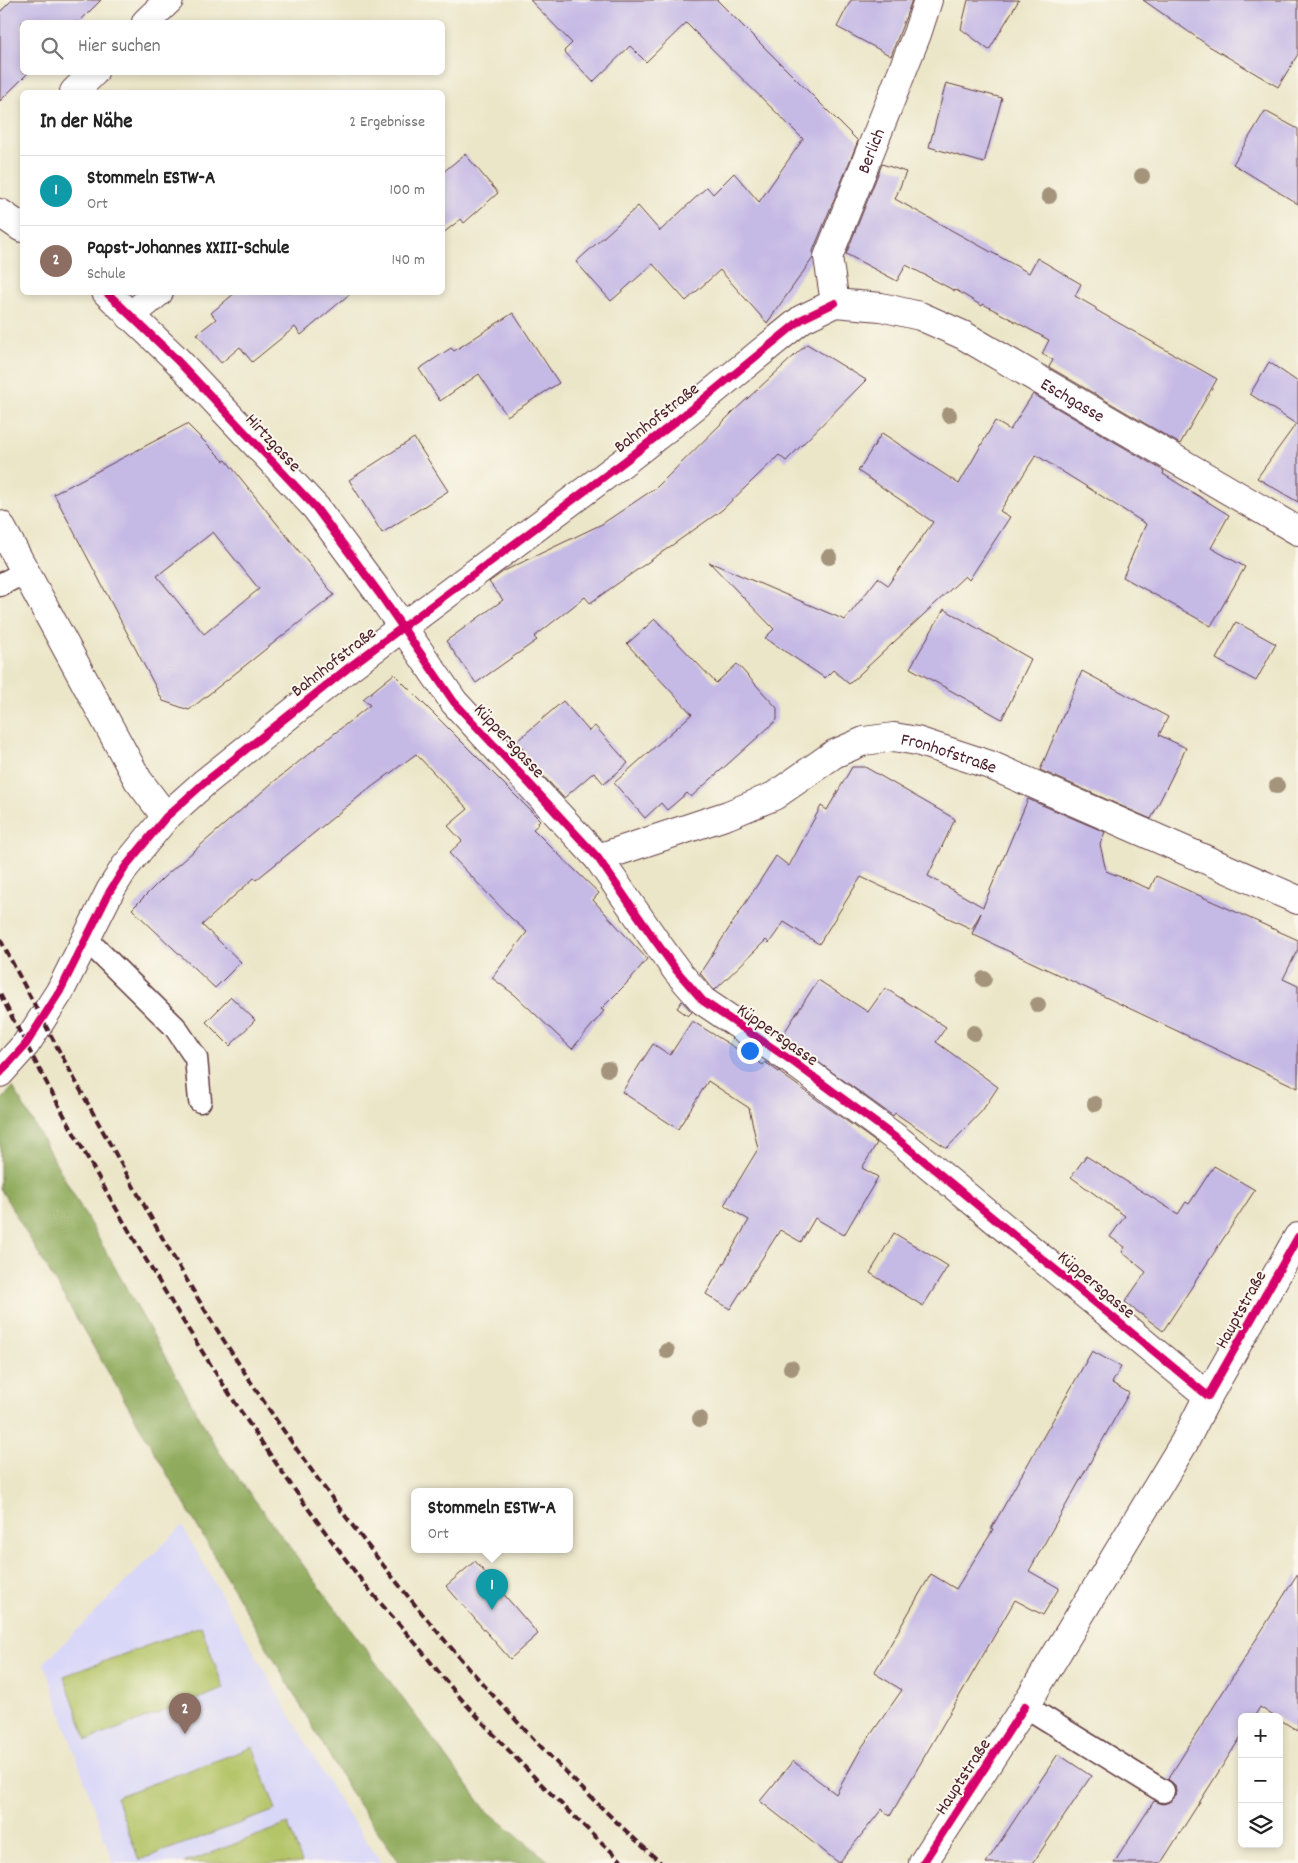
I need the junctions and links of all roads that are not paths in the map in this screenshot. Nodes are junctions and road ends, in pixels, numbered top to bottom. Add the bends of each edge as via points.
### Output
1 (169, 0) edge
2 (928, 0) edge
3 (148, 20) edge
4 (91, 75) edge
5 (76, 90) edge
6 (0, 213) edge
7 (20, 227) edge
8 (109, 295) edge
9 (155, 295) edge
10 (835, 303) junction
11 (130, 316) junction
12 (0, 525) edge
13 (1298, 531) edge
14 (25, 572) junction
15 (0, 584) edge
16 (402, 627) junction
17 (166, 817) junction
18 (598, 858) junction
19 (1298, 900) edge
20 (86, 939) junction
21 (0, 1073) edge
22 (200, 1101) dead end
23 (1298, 1237) edge
24 (1208, 1396) junction
25 (1026, 1706) junction
26 (1163, 1791) dead end
27 (923, 1863) edge

1 - 3 street
2 - 10 street, Berlich via 828,257
4 - 5 street
6 - 7 street
8 - 11 street, Hirtzgasse
9 - 11 street
10 - 13 street, Eschgasse via 920,316 963,335
10 - 16 street, Bahnhofstraße via 802,319 670,426
11 - 16 street, Hirtzgasse via 176,359 316,508
12 - 14 street
14 - 15 lane
14 - 17 street via 138,780
16 - 17 street, Bahnhofstraße via 204,783
16 - 18 street, Küppersgasse via 454,702
17 - 20 street, Bahnhofstraße via 125,867
18 - 19 street, Fronhofstraße via 735,812 774,796 834,754 864,741 894,737 917,741 990,765
18 - 24 street, Küppersgasse via 666,955 703,1001 792,1061 900,1141
20 - 21 street, Bahnhofstraße via 42,1020
20 - 22 lane via 175,1028 196,1058
23 - 24 street, Hauptstraße
24 - 25 street, Hauptstraße via 1184,1443
25 - 26 lane
25 - 27 street, Hauptstraße

